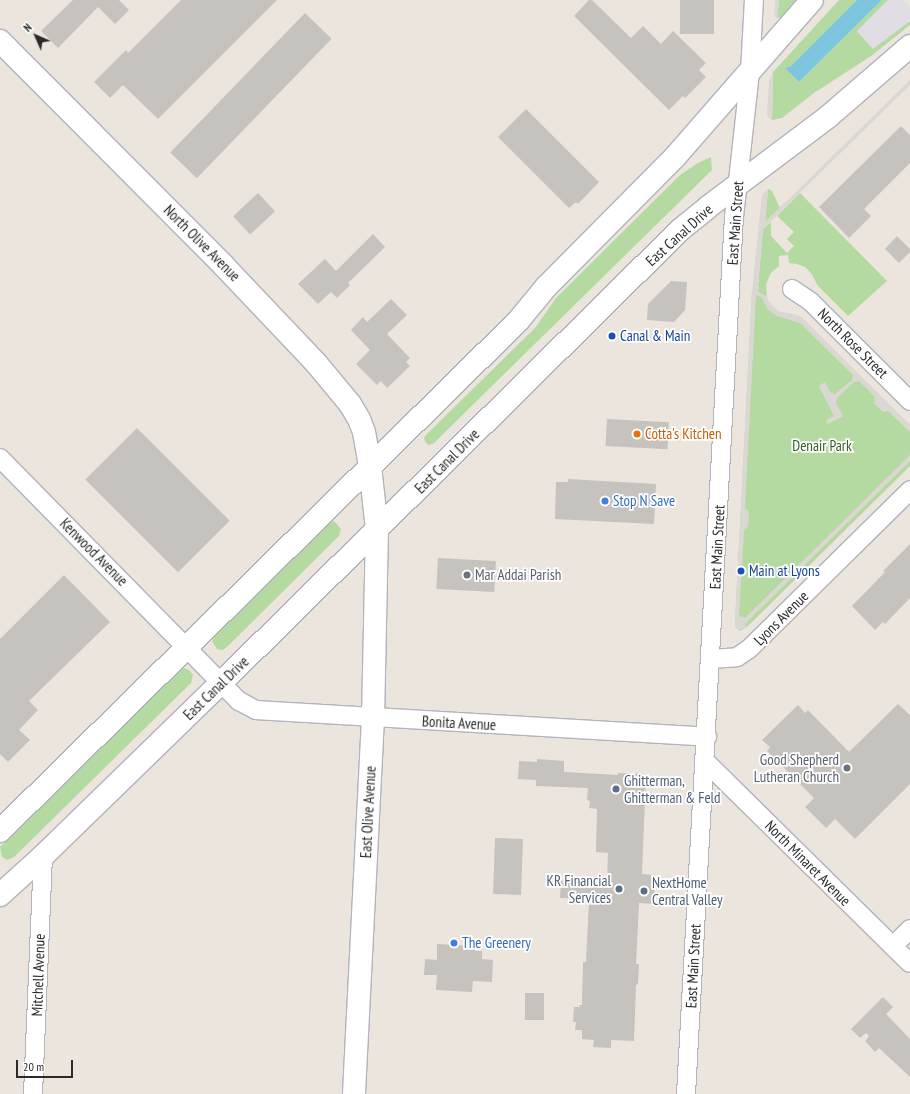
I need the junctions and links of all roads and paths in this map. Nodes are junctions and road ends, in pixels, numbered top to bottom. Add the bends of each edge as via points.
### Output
1 (754, 0) edge
2 (812, 0) edge
3 (0, 41) edge
4 (910, 46) edge
5 (750, 71) junction
6 (738, 185) junction
7 (792, 289) dead end
8 (910, 401) edge
9 (0, 458) edge
10 (370, 466) junction
11 (910, 490) edge
12 (378, 529) junction
13 (188, 647) junction
14 (711, 659) junction
15 (221, 683) junction
16 (373, 718) junction
17 (707, 737) junction
18 (706, 762) junction
19 (0, 831) edge
20 (43, 856) junction
21 (3, 886) edge
22 (910, 929) edge
23 (893, 946) junction
24 (910, 964) edge
25 (32, 1094) edge
26 (354, 1094) edge
27 (686, 1094) edge

1 - 5 street, East Main Street
2 - 5 main road
3 - 10 main road, North Olive Avenue via 224,266 344,395 360,419
4 - 6 main road, East Canal Drive via 829,116
5 - 6 street, East Main Street
5 - 10 main road via 675,157 547,286 518,321
6 - 12 main road, East Canal Drive via 680,230
6 - 14 street, East Main Street via 733,232
7 - 8 street, North Rose Street via 812,302
9 - 13 street, Kenwood Avenue
10 - 12 main road, North Olive Avenue
10 - 13 main road
11 - 14 street, Lyons Avenue via 749,649 736,657
12 - 15 main road, East Canal Drive
12 - 16 main road, East Olive Avenue
13 - 15 street, Kenwood Avenue
13 - 19 main road
14 - 17 street, East Main Street
15 - 16 street, Bonita Avenue via 239,701 256,710
15 - 20 main road, East Canal Drive
16 - 17 street, Bonita Avenue
16 - 26 main road, East Olive Avenue
17 - 18 street, East Main Street
18 - 23 street, North Minaret Avenue
18 - 27 street, East Main Street
20 - 21 main road, East Canal Drive
20 - 25 street, Mitchell Avenue
22 - 23 street
23 - 24 street, North Minaret Avenue

